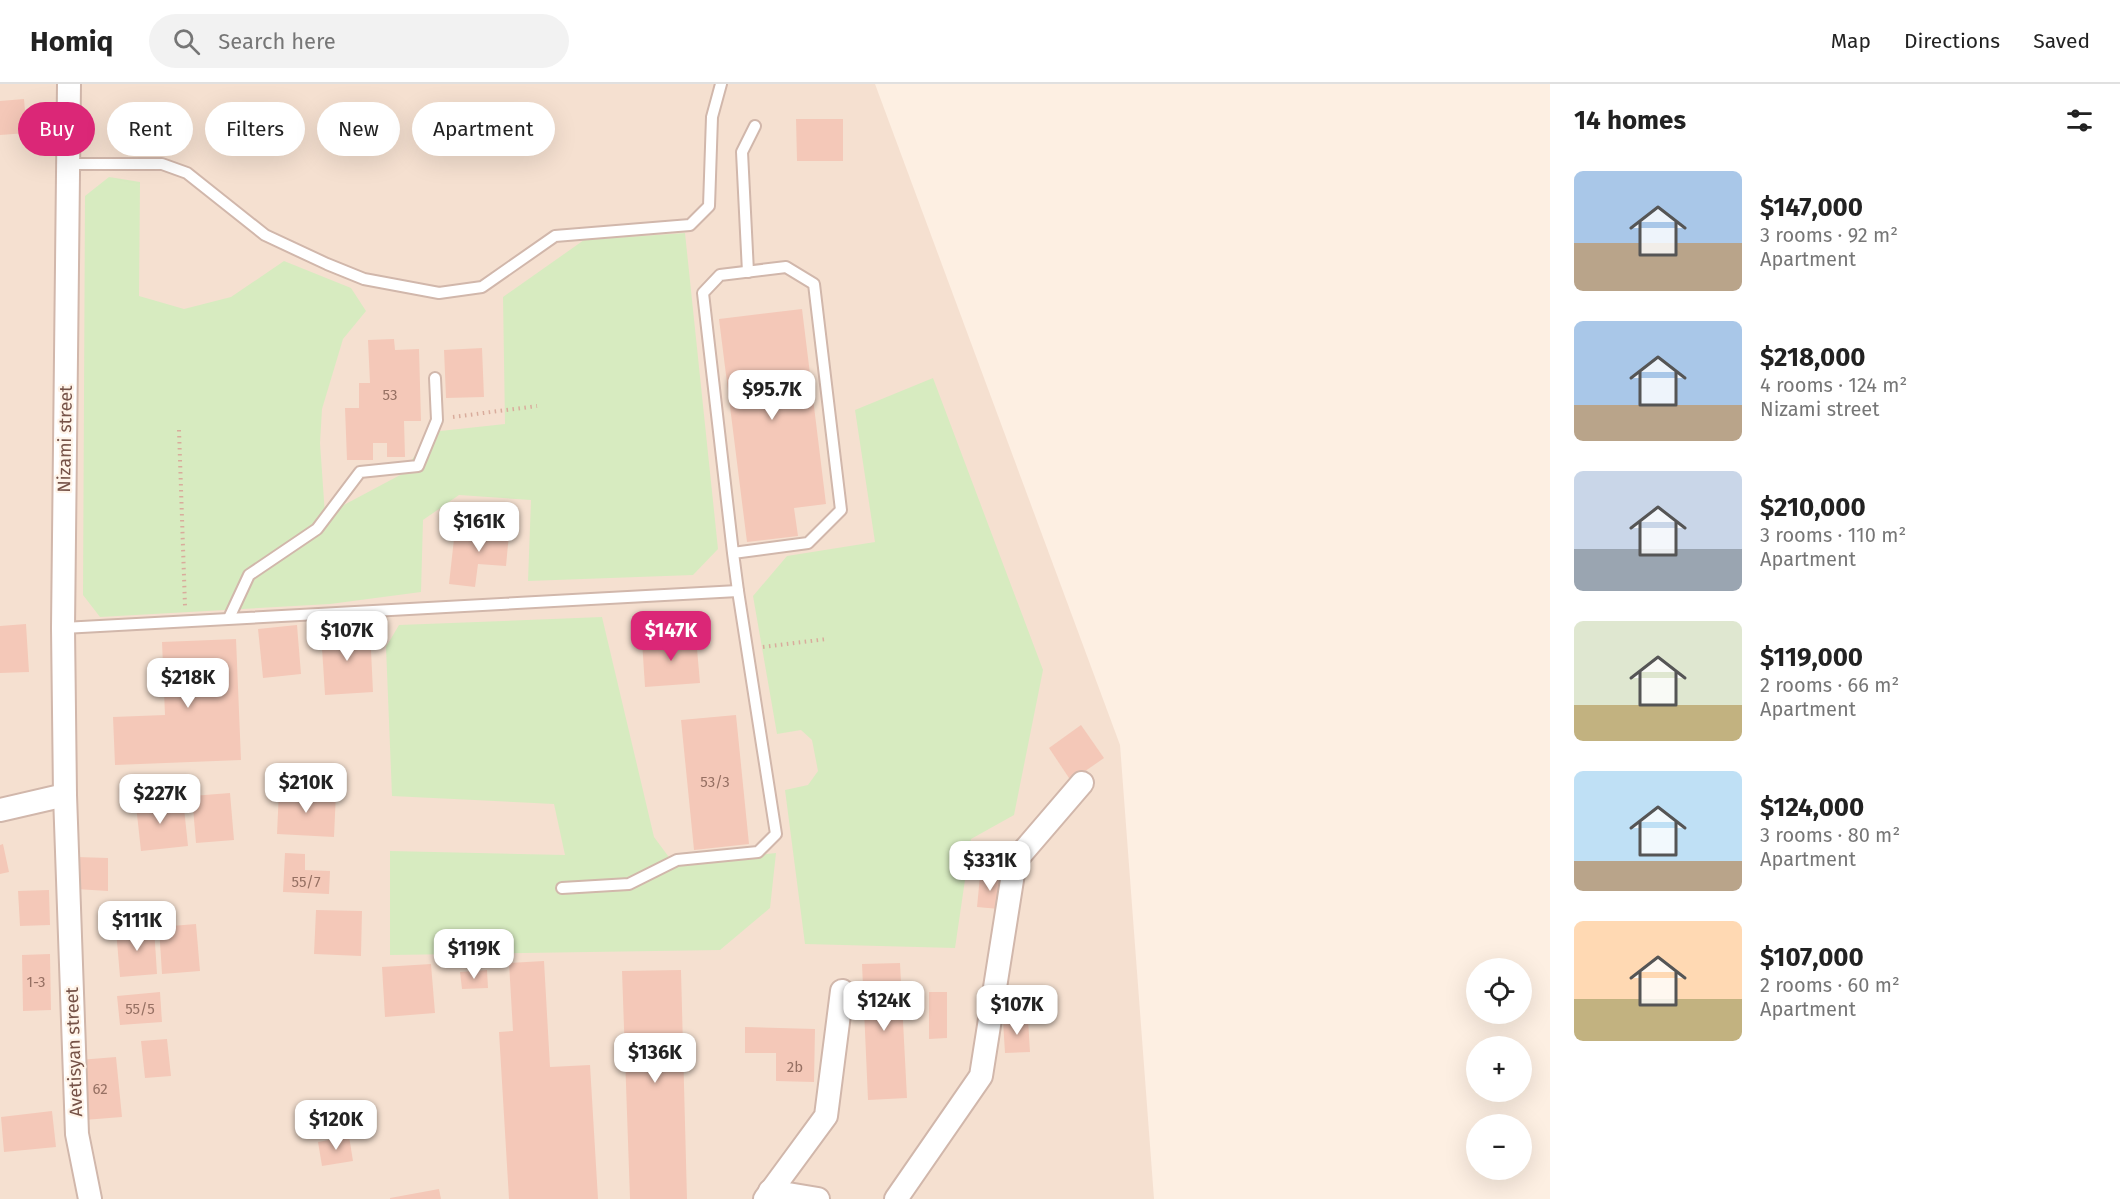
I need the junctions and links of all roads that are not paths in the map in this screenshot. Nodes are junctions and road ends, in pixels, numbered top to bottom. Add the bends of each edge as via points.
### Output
1 (69, 84) edge
2 (721, 84) edge
3 (755, 126) dead end
4 (68, 164) junction
5 (748, 272) junction
6 (435, 378) dead end
7 (733, 553) junction
8 (738, 591) junction
9 (229, 618) junction
10 (63, 628) junction
11 (1082, 783) dead end
12 (64, 795) junction
13 (0, 810) edge
14 (562, 888) dead end
15 (842, 991) dead end
16 (767, 1195) edge
17 (90, 1199) edge
18 (818, 1199) edge
19 (896, 1199) edge

1 - 4 street, Nizami street
2 - 4 lane via 712,117 709,206 690,225 555,236 482,287 440,293 364,279 316,260 265,235 187,173 162,164
3 - 5 lane via 742,152
4 - 10 street, Nizami street
5 - 7 lane via 720,275 703,293
5 - 7 lane via 786,267 814,284 841,510 808,543
6 - 9 lane via 437,420 418,466 360,472 317,529 249,575
7 - 8 lane
8 - 9 lane
8 - 14 lane via 776,834 759,852 677,860 629,884
9 - 10 lane
10 - 12 street, Nizami street
11 - 19 street via 1015,861 981,1076
12 - 13 street
12 - 17 street, Avetisyan street via 77,1134
15 - 16 street via 826,1116
16 - 18 street

